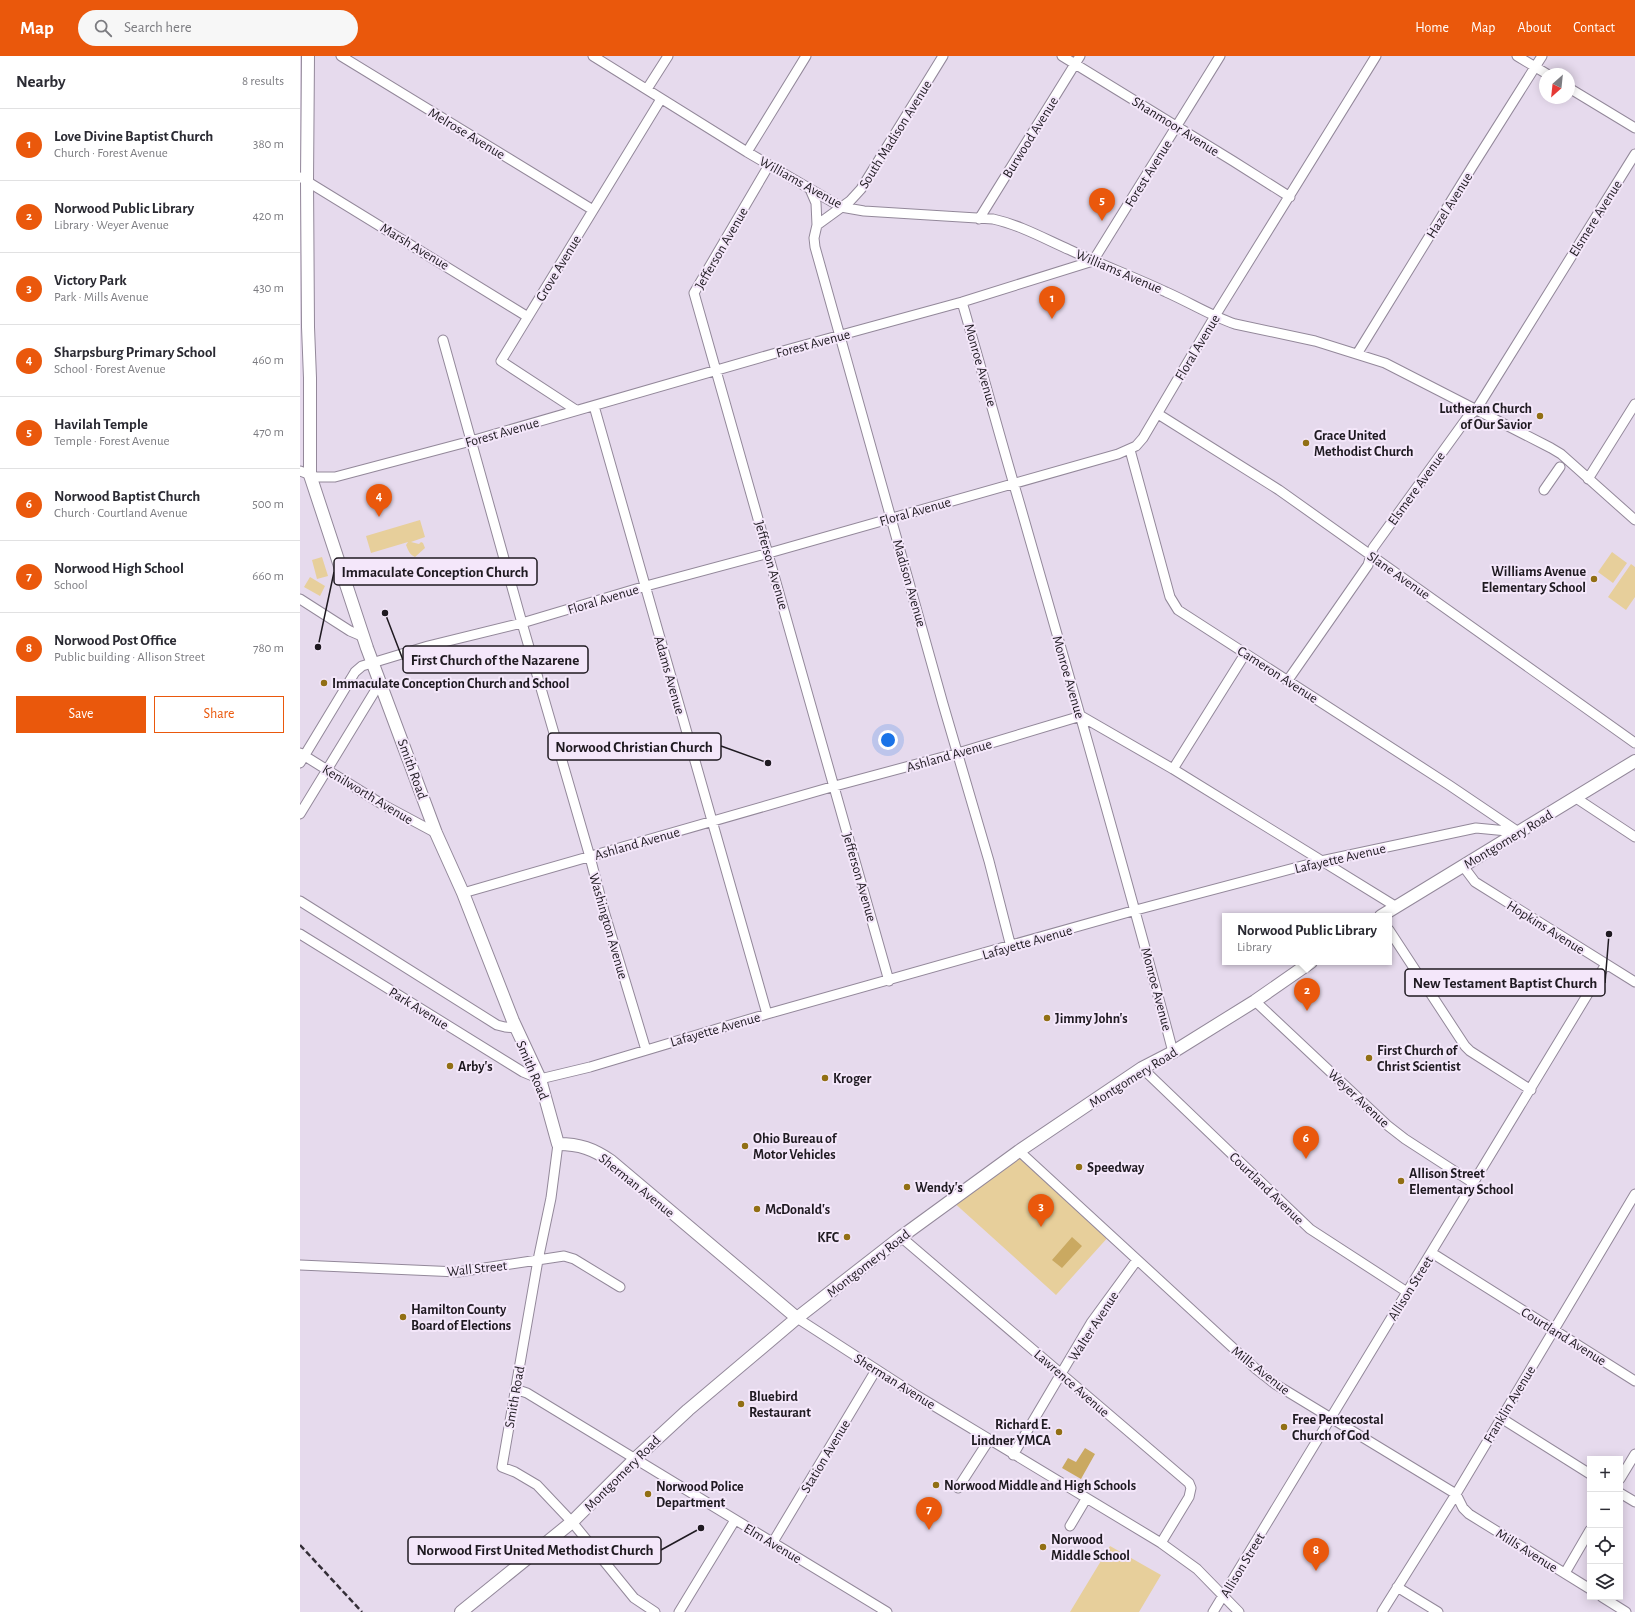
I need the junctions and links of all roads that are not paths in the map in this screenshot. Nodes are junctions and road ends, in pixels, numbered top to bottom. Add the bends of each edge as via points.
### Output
1 (308, 56) edge
2 (340, 56) edge
3 (592, 56) edge
4 (668, 56) edge
5 (806, 56) edge
6 (943, 56) edge
7 (1062, 56) edge
8 (1080, 56) edge
9 (1220, 56) edge
10 (1376, 56) edge
11 (1517, 56) edge
12 (1542, 56) edge
13 (1075, 64) junction
14 (1535, 67) junction
15 (1539, 69) edge
16 (647, 89) junction
17 (1575, 92) edge
18 (661, 99) junction
19 (1176, 127) junction
20 (1635, 128) edge
21 (747, 152) junction
22 (1635, 154) edge
23 (769, 165) junction
24 (304, 179) edge
25 (810, 189) junction
26 (1290, 197) junction
27 (841, 207) junction
28 (593, 210) junction
29 (979, 219) junction
30 (817, 225) junction
31 (1093, 261) junction
32 (962, 302) junction
33 (1215, 316) junction
34 (528, 317) junction
35 (304, 324) edge
36 (840, 336) junction
37 (443, 340) dead end
38 (1357, 354) junction
39 (717, 371) junction
40 (1635, 404) edge
41 (594, 406) junction
42 (576, 410) junction
43 (1476, 410) junction
44 (1158, 414) junction
45 (471, 441) junction
46 (1130, 450) junction
47 (300, 464) edge
48 (1560, 467) dead end
49 (305, 473) edge
50 (1588, 479) junction
51 (1014, 483) junction
52 (1544, 490) dead end
53 (892, 518) junction
54 (1635, 520) edge
55 (769, 553) junction
56 (1372, 556) junction
57 (646, 586) junction
58 (300, 599) edge
59 (522, 623) junction
60 (364, 637) junction
61 (1245, 654) junction
62 (373, 663) junction
63 (1288, 680) junction
64 (383, 688) junction
65 (1081, 716) junction
66 (1635, 743) edge
67 (958, 753) junction
68 (302, 757) edge
69 (1635, 761) edge
70 (1173, 769) junction
71 (327, 770) junction
72 (835, 786) junction
73 (1576, 798) junction
74 (300, 814) edge
75 (713, 821) junction
76 (1518, 832) junction
77 (436, 833) junction
78 (1635, 837) edge
79 (590, 857) junction
80 (1321, 861) junction
81 (1463, 866) junction
82 (463, 893) junction
83 (300, 901) edge
84 (1395, 906) junction
85 (1136, 910) junction
86 (1385, 913) edge
87 (300, 934) edge
88 (1392, 935) edge
89 (1011, 947) junction
90 (1606, 964) junction
91 (1307, 965) edge
92 (889, 981) junction
93 (1635, 982) edge
94 (1255, 1001) junction
95 (767, 1014) junction
96 (516, 1028) junction
97 (646, 1050) junction
98 (1173, 1052) junction
99 (1142, 1068) junction
100 (540, 1079) junction
101 (1530, 1090) junction
102 (558, 1144) junction
103 (1019, 1151) junction
104 (1473, 1183) junction
105 (1635, 1194) edge
106 (901, 1237) junction
107 (1432, 1253) junction
108 (538, 1260) junction
109 (1137, 1260) junction
110 (300, 1264) edge
111 (620, 1287) dead end
112 (1407, 1292) junction
113 (798, 1318) junction
114 (1553, 1329) junction
115 (876, 1370) junction
116 (1062, 1374) junction
117 (1635, 1381) edge
118 (515, 1390) junction
119 (1330, 1418) junction
120 (1501, 1418) junction
121 (989, 1440) junction
122 (1635, 1454) edge
123 (1013, 1455) junction
124 (636, 1458) junction
125 (1587, 1472) edge
126 (1623, 1474) edge
127 (958, 1488) dead end
128 (1456, 1494) junction
129 (1623, 1495) edge
130 (1086, 1499) junction
131 (1635, 1502) edge
132 (735, 1520) junction
133 (572, 1522) junction
134 (1070, 1526) dead end
135 (1587, 1535) edge
136 (773, 1542) junction
137 (1161, 1544) junction
138 (1565, 1573) junction
139 (1397, 1587) junction
140 (1587, 1587) edge
141 (1223, 1597) junction
142 (1607, 1600) edge
143 (461, 1612) edge
144 (655, 1612) edge
145 (679, 1612) edge
146 (887, 1612) edge
147 (1213, 1612) edge
148 (1239, 1612) edge
149 (1382, 1612) edge
150 (1438, 1612) edge
151 (1626, 1612) edge

1 - 24 main road, Smith Road
2 - 28 street, Melrose Avenue
3 - 16 street, Williams Avenue
4 - 16 street
5 - 21 street
6 - 27 street, South Madison Avenue via 861,189
7 - 13 street, Shanmoor Avenue
8 - 13 street, Burwood Avenue
9 - 19 street, Forest Avenue
10 - 26 street, Floral Avenue
11 - 14 street
12 - 14 street, Hazel Avenue
13 - 19 street, Shanmoor Avenue
13 - 29 street, Burwood Avenue
14 - 15 street
14 - 38 street, Hazel Avenue via 1375,333
16 - 18 street, Williams Avenue
17 - 20 street
18 - 21 street, Williams Avenue
18 - 28 street, Grove Avenue
19 - 26 street, Shanmoor Avenue
19 - 31 street, Forest Avenue
21 - 23 street, Williams Avenue
22 - 43 street, Elsmere Avenue
23 - 25 street, Williams Avenue
23 - 39 street, Jefferson Avenue via 694,293
24 - 34 street, Marsh Avenue
24 - 35 main road, Smith Road
25 - 27 street, Williams Avenue
25 - 30 street, Madison Avenue via 816,203
26 - 33 street, Floral Avenue
27 - 29 street, Williams Avenue
27 - 30 street
28 - 34 street, Grove Avenue
29 - 31 street, Williams Avenue via 993,219 1019,227
30 - 36 street, Madison Avenue via 815,247
31 - 32 street, Forest Avenue
31 - 33 street, Williams Avenue
32 - 36 street, Forest Avenue
32 - 51 street, Monroe Avenue
33 - 38 street, Williams Avenue via 1235,324 1310,340
33 - 44 street, Floral Avenue
34 - 42 street, Grove Avenue via 501,361
35 - 49 main road, Smith Road via 310,378
36 - 39 street, Forest Avenue
36 - 53 street, Madison Avenue
37 - 45 street, Washington Avenue
38 - 43 street, Williams Avenue via 1385,364
39 - 41 street, Forest Avenue
39 - 55 street, Jefferson Avenue
40 - 50 street
41 - 42 street, Forest Avenue
41 - 57 street, Adams Avenue
42 - 45 street, Forest Avenue
43 - 50 street, Williams Avenue via 1561,454
43 - 56 street, Elsmere Avenue via 1467,418 1383,535
44 - 46 street, Floral Avenue via 1143,438
44 - 56 street, Slane Avenue via 1279,490
45 - 49 street, Forest Avenue via 335,477 325,478
45 - 59 street, Washington Avenue
46 - 51 street, Floral Avenue
46 - 61 street, Cameron Avenue via 1173,604 1178,610
47 - 49 street
48 - 52 street
49 - 60 main road, Smith Road
50 - 54 street, Williams Avenue
51 - 53 street, Floral Avenue
51 - 65 street, Monroe Avenue
53 - 55 street, Floral Avenue
53 - 67 street, Madison Avenue
55 - 57 street, Floral Avenue
55 - 72 street, Jefferson Avenue
56 - 63 street, Elsmere Avenue
56 - 66 street, Slane Avenue
57 - 59 street, Floral Avenue
57 - 75 street, Adams Avenue
58 - 60 street
59 - 62 street, Floral Avenue via 428,646
59 - 79 street, Washington Avenue
60 - 62 main road, Smith Road
61 - 63 street, Cameron Avenue
61 - 70 street
62 - 64 main road, Smith Road
62 - 68 street, Floral Avenue via 362,666 355,672
63 - 76 street, Cameron Avenue
64 - 71 street via 375,691
64 - 77 main road, Smith Road
65 - 67 street, Ashland Avenue
65 - 70 street
65 - 85 street, Monroe Avenue
67 - 72 street, Ashland Avenue
67 - 89 street, Madison Avenue
68 - 71 street, Kenilworth Avenue
69 - 73 main road, Montgomery Road
70 - 80 street
71 - 74 street
71 - 77 street, Kenilworth Avenue via 380,803
72 - 75 street, Ashland Avenue
72 - 92 street, Jefferson Avenue
73 - 76 main road, Montgomery Road
73 - 78 street
75 - 79 street, Ashland Avenue
75 - 95 street, Adams Avenue
76 - 80 street, Lafayette Avenue via 1476,828
76 - 81 main road, Montgomery Road
77 - 82 main road, Smith Road
79 - 82 street, Ashland Avenue
79 - 97 street, Washington Avenue
80 - 84 street
80 - 85 street, Lafayette Avenue
81 - 84 main road, Montgomery Road
81 - 90 street, Hopkins Avenue via 1475,882
82 - 96 main road, Smith Road
83 - 96 street, Park Avenue via 498,1025
84 - 86 main road, Montgomery Road
85 - 89 street, Lafayette Avenue
85 - 98 street, Monroe Avenue
87 - 100 street, Park Avenue via 523,1072
88 - 101 street via 1465,1046
89 - 92 street, Lafayette Avenue
90 - 93 street, Hopkins Avenue
90 - 101 street, Allison Street
91 - 94 main road, Montgomery Road
92 - 95 street, Lafayette Avenue
94 - 98 main road, Montgomery Road
94 - 104 street, Weyer Avenue via 1387,1125 1405,1140
95 - 97 street, Lafayette Avenue
96 - 100 main road, Smith Road
97 - 100 street, Lafayette Avenue
98 - 99 main road, Montgomery Road
99 - 103 main road, Montgomery Road
99 - 112 street, Courtland Avenue via 1310,1229
100 - 102 main road, Smith Road
101 - 104 street, Allison Street
102 - 108 street, Smith Road via 551,1198
102 - 113 main road, Sherman Avenue via 575,1144 596,1151
103 - 106 main road, Montgomery Road
103 - 109 street, Mills Avenue
104 - 107 street, Allison Street
105 - 114 street, Franklin Avenue
106 - 113 main road, Montgomery Road
106 - 116 street, Lawrence Avenue
107 - 112 street, Allison Street
107 - 114 street, Courtland Avenue
108 - 110 street, Wall Street via 458,1272
108 - 111 street, Wall Street via 564,1256 574,1258
108 - 118 street, Smith Road
109 - 116 street, Walter Avenue via 1091,1323
109 - 119 street, Mills Avenue via 1256,1369 1275,1384
112 - 119 street, Allison Street
113 - 115 street, Sherman Avenue
113 - 124 main road, Montgomery Road via 688,1410
114 - 117 street, Courtland Avenue
114 - 120 street, Franklin Avenue
115 - 121 street, Sherman Avenue
115 - 136 street, Station Avenue
116 - 123 street, Walter Avenue
116 - 137 street, Lawrence Avenue via 1189,1483 1189,1497
118 - 124 street, Elm Avenue via 527,1393
118 - 133 street, Smith Road via 502,1467 537,1486
119 - 128 street, Mills Avenue
119 - 141 street, Allison Street
120 - 125 street
120 - 128 street, Franklin Avenue
121 - 123 street, Sherman Avenue
121 - 127 street
122 - 126 street
123 - 130 street, Sherman Avenue
124 - 132 street, Elm Avenue
124 - 133 main road, Montgomery Road
128 - 138 street, Mills Avenue via 1469,1514
128 - 139 street, Franklin Avenue
129 - 131 street
130 - 134 street
130 - 137 street, Sherman Avenue
132 - 136 street, Elm Avenue
132 - 145 street
133 - 143 main road, Montgomery Road
133 - 144 street via 634,1598
135 - 138 street
136 - 146 street, Elm Avenue
137 - 141 street, Sherman Avenue via 1197,1569
138 - 140 street, Mills Avenue
139 - 149 street, Franklin Avenue
139 - 150 street
141 - 147 street, Allison Street
141 - 148 street, Sherman Avenue
142 - 151 street

